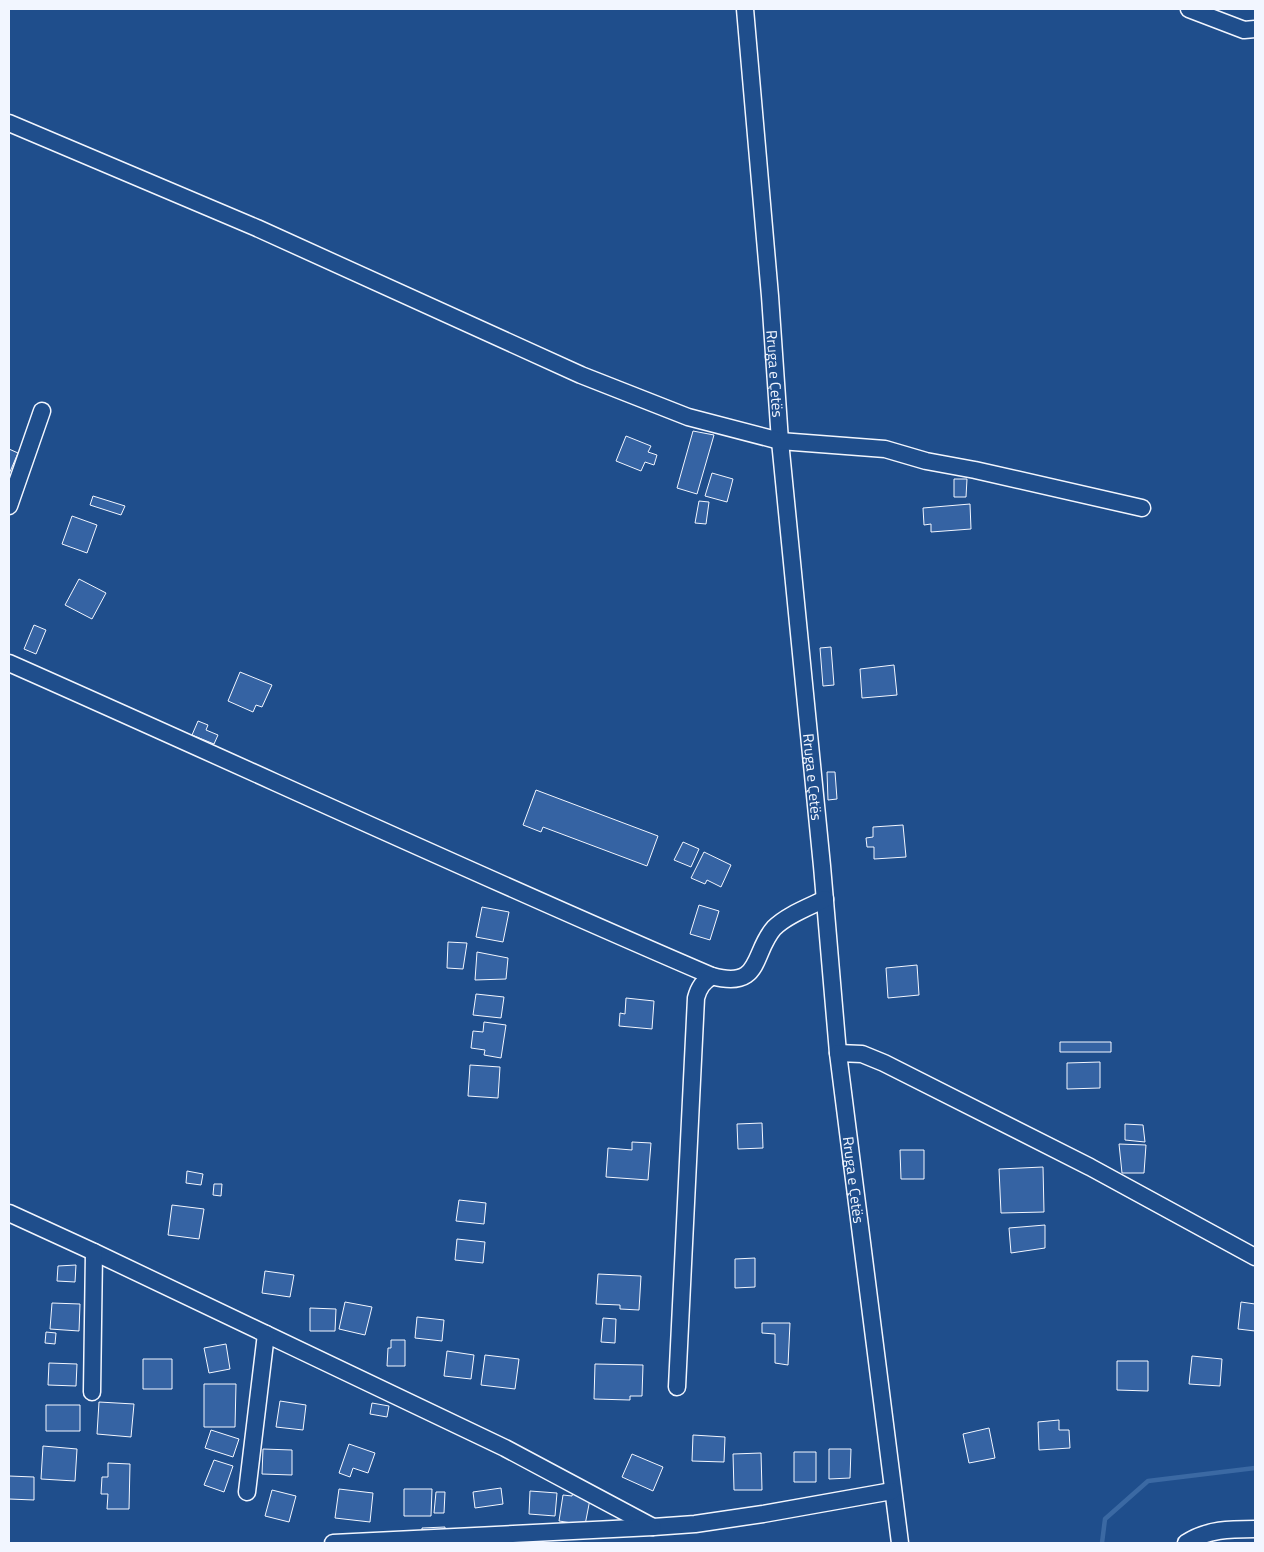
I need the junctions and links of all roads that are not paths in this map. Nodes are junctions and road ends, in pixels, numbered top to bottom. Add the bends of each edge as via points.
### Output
1 (744, 9) edge
2 (1189, 9) edge
3 (1255, 28) edge
4 (9, 123) edge
5 (42, 411) dead end
6 (780, 441) junction
7 (9, 506) edge
8 (1142, 508) dead end
9 (9, 663) edge
10 (825, 898) junction
11 (712, 976) junction
12 (838, 1053) junction
13 (9, 1213) edge
14 (94, 1252) junction
15 (1255, 1257) edge
16 (266, 1334) junction
17 (677, 1388) dead end
18 (92, 1392) dead end
19 (892, 1491) junction
20 (248, 1492) dead end
21 (653, 1527) junction
22 (1255, 1529) edge
23 (579, 1537) edge
24 (902, 1541) edge
25 (333, 1543) edge
26 (1186, 1543) edge

1 - 6 street, Rruga e Çetës
2 - 3 street via 1244,30
4 - 6 street via 256,228 581,375 688,417
5 - 7 street
6 - 8 street via 884,449
6 - 10 street, Rruga e Çetës
9 - 11 street
10 - 11 street via 776,927 768,936 754,969 745,976 734,980
10 - 12 street, Rruga e Çetës
11 - 17 street via 698,988 696,998
12 - 15 street via 862,1054 884,1063 1090,1167
12 - 19 street, Rruga e Çetës
13 - 14 street
14 - 16 street
14 - 18 street
16 - 20 street
16 - 21 street via 505,1448
19 - 21 street via 763,1514
19 - 24 street, Rruga e Çetës
21 - 23 street
22 - 26 street via 1216,1530
23 - 25 street

